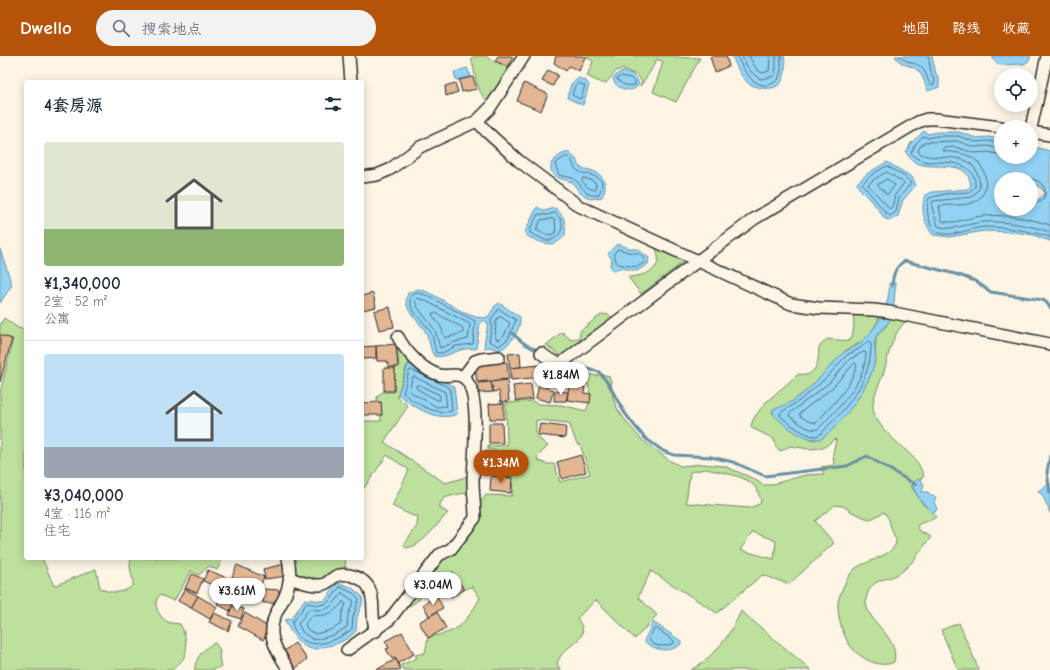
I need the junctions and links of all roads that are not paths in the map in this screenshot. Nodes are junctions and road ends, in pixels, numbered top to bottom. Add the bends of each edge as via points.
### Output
1 (349, 56) edge
2 (524, 56) edge
3 (1046, 56) edge
4 (351, 80) edge
5 (1033, 120) edge
6 (477, 121) junction
7 (994, 126) edge
8 (1038, 133) edge
9 (1050, 135) edge
10 (364, 176) edge
11 (698, 262) junction
12 (398, 337) dead end
13 (1050, 344) edge
14 (541, 353) dead end
15 (499, 357) dead end
16 (463, 377) junction
17 (288, 560) edge
18 (290, 578) junction
19 (376, 631) junction
20 (347, 650) dead end
21 (289, 670) edge

1 - 4 street
2 - 6 street via 490,108
3 - 5 street
6 - 10 street via 420,147 389,170 377,175
6 - 11 street via 519,160 579,206
7 - 11 street via 936,118 918,122 769,209
8 - 9 street
11 - 13 street via 791,304 889,312
11 - 14 street via 560,364
12 - 16 street via 414,358 430,370 442,375
15 - 16 street via 475,361
16 - 19 street via 471,387 474,406 475,518 451,549 439,555 390,619
17 - 18 street
18 - 19 street via 322,586 343,574 360,579 369,588 372,620
18 - 21 street via 273,618 271,630 278,652
19 - 20 street

